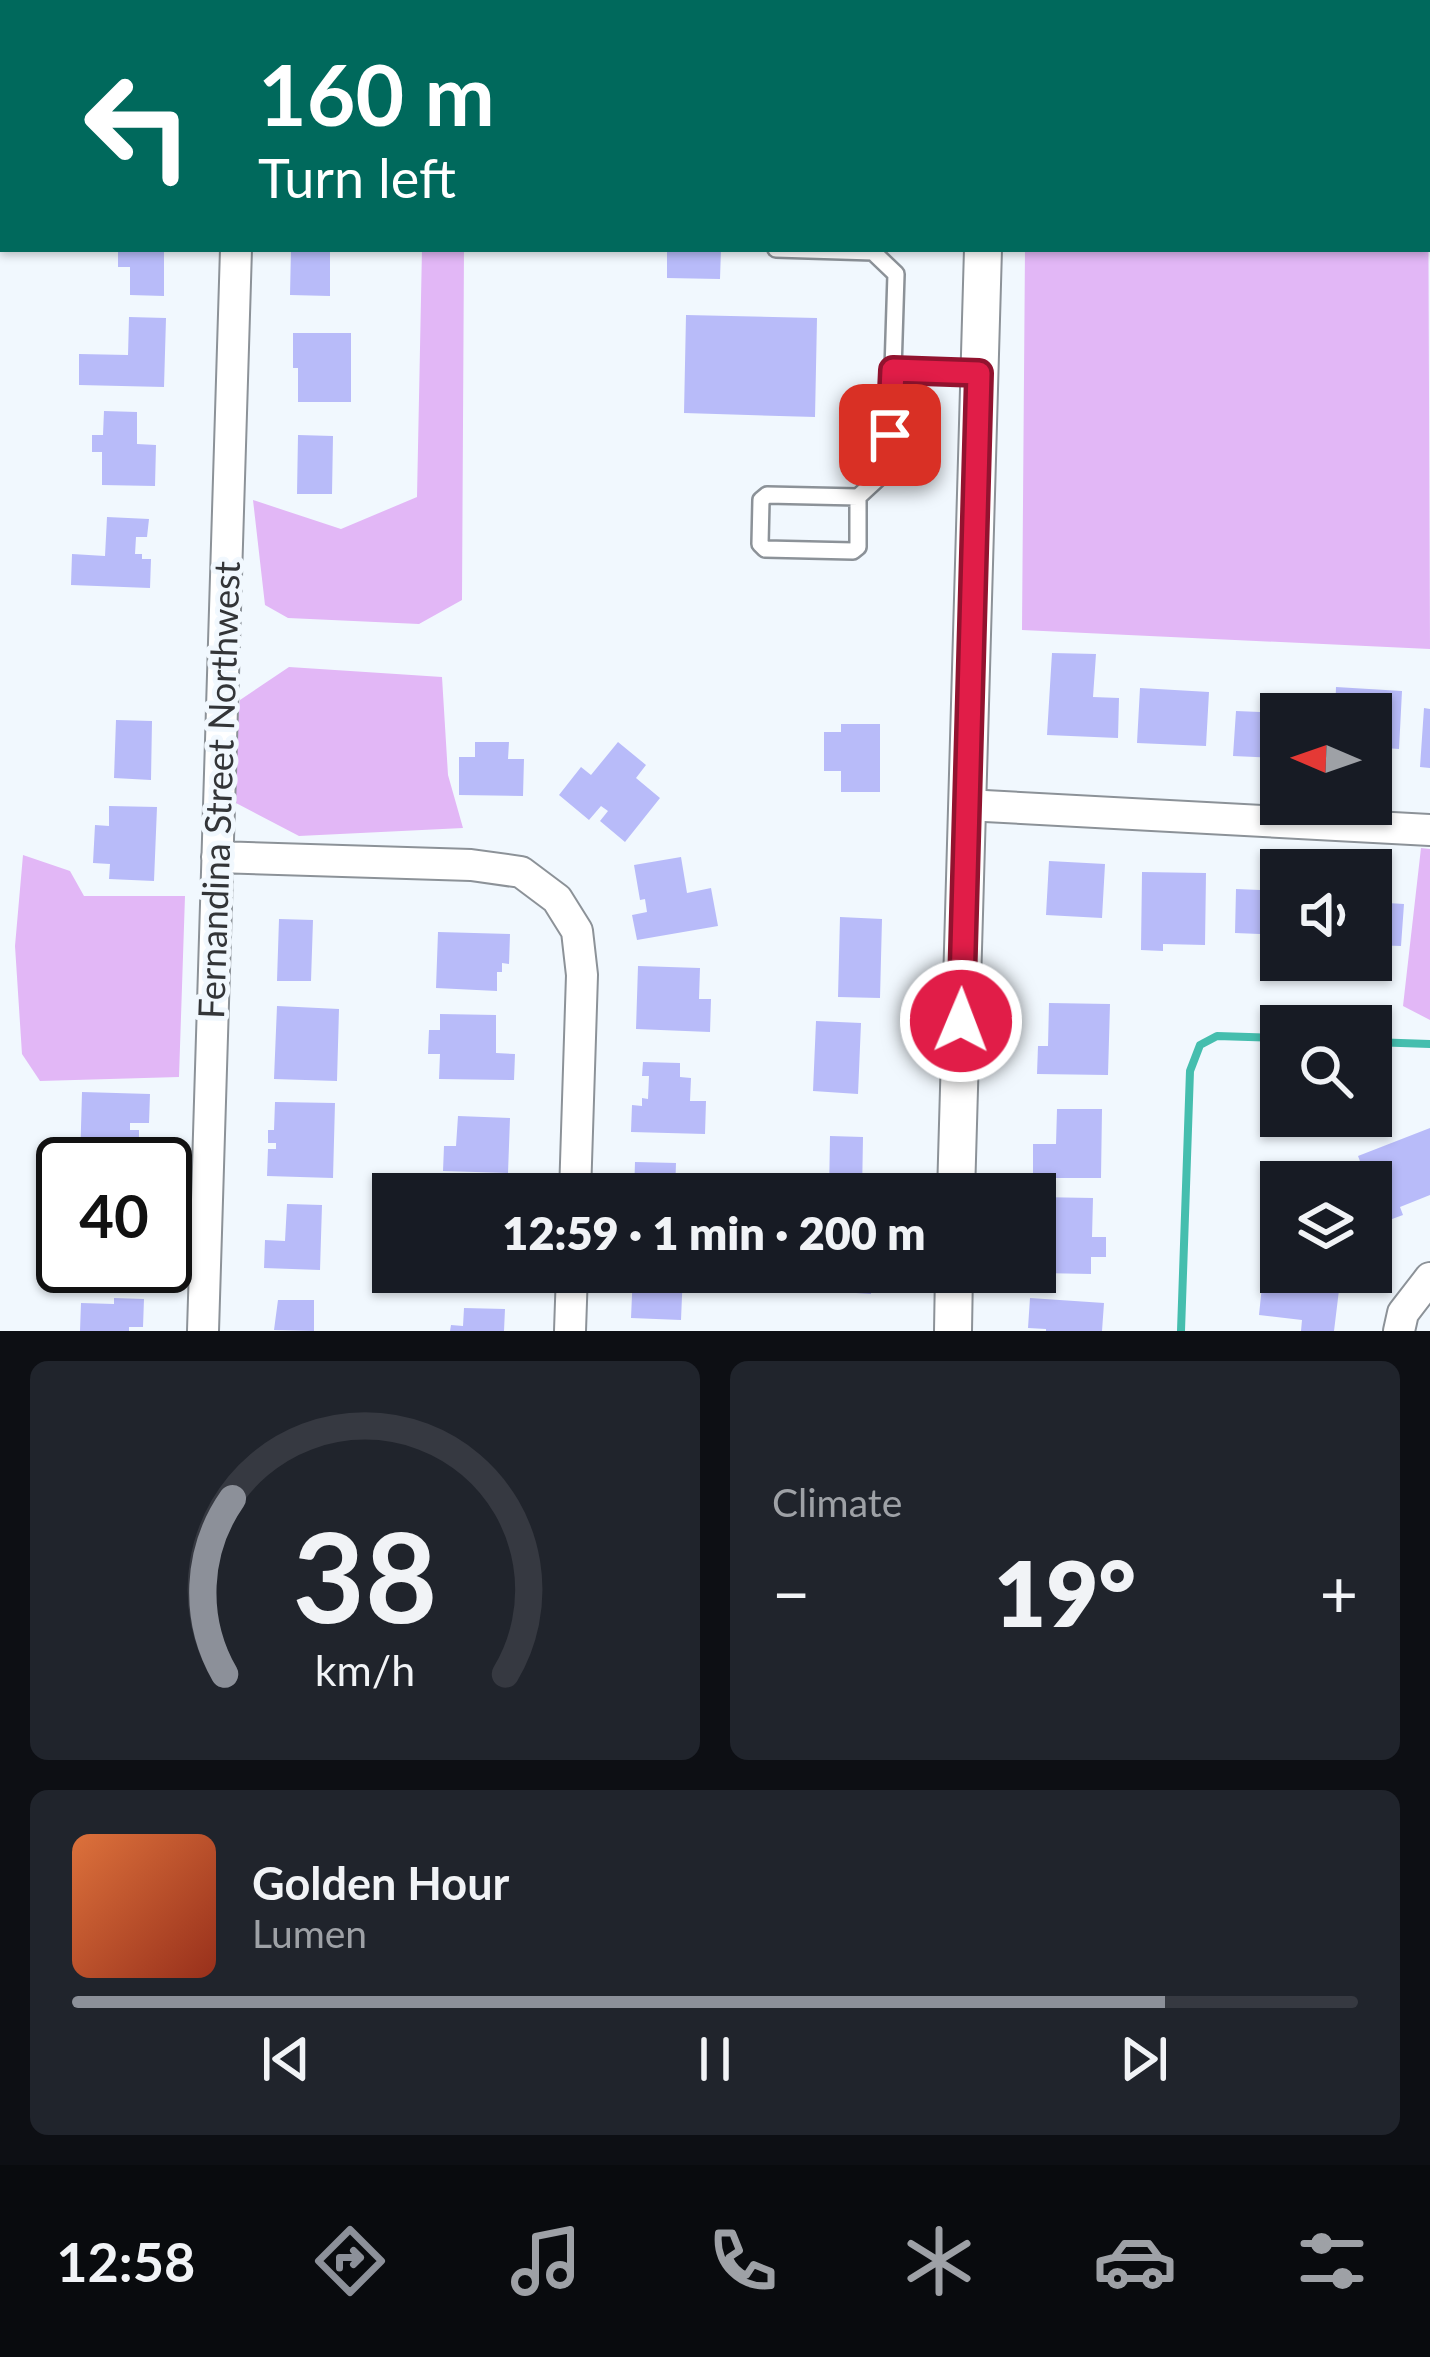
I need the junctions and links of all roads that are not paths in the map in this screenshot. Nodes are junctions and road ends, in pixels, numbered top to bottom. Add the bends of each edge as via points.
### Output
1 (236, 252) edge
2 (874, 252) edge
3 (983, 252) edge
4 (893, 370) junction
5 (979, 373) junction
6 (859, 497) junction
7 (966, 805) junction
8 (1430, 830) edge
9 (217, 857) junction
10 (575, 1173) edge
11 (957, 1173) edge
12 (1430, 1278) edge
13 (571, 1293) edge
14 (953, 1293) edge
15 (203, 1331) edge
16 (570, 1331) edge
17 (952, 1331) edge
18 (1399, 1331) edge

1 - 9 street, Fernandina Street Northwest
2 - 4 lane via 896,274
3 - 5 street
4 - 5 lane
4 - 6 lane via 889,461
5 - 7 street
6 - 6 lane via 767,496 760,544 853,551
7 - 8 street
7 - 11 street
9 - 10 street via 471,865 521,872 557,899 577,932 582,975
9 - 15 street, Fernandina Street Northwest
12 - 18 street via 1403,1312
13 - 16 street
14 - 17 street

